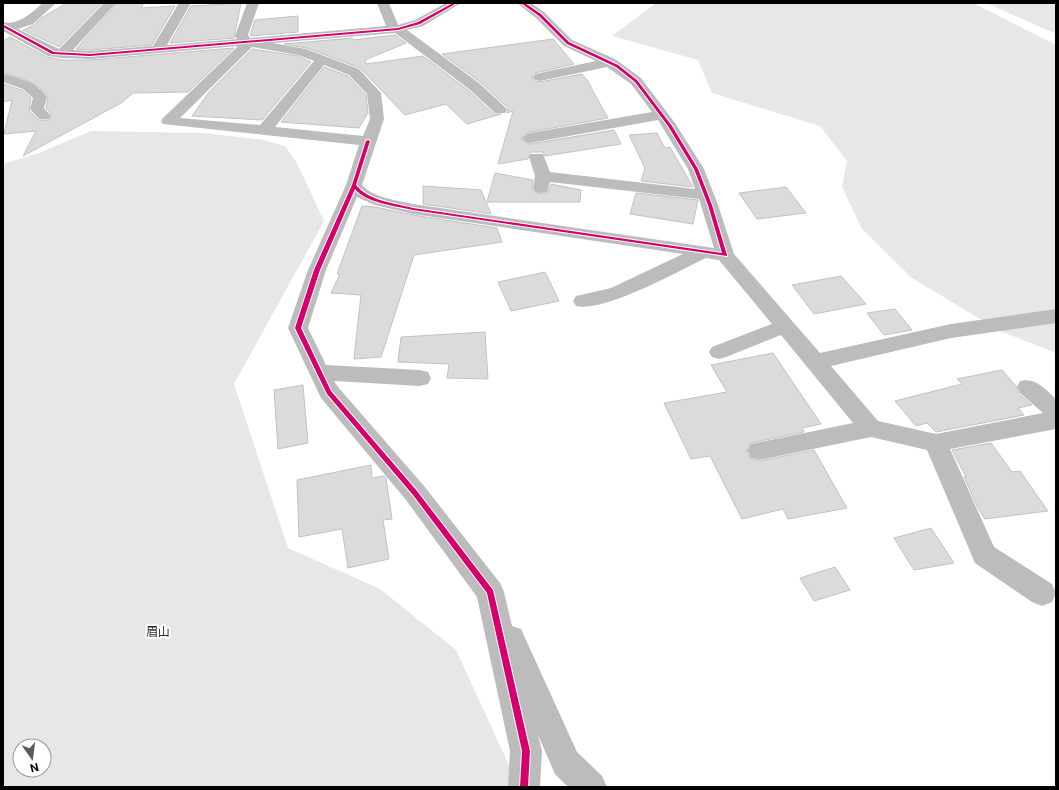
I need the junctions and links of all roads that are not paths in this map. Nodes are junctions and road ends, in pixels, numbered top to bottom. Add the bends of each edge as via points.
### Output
1 (50, 3) edge
2 (110, 3) edge
3 (185, 3) edge
4 (253, 3) edge
5 (383, 3) edge
6 (455, 3) edge
7 (522, 3) edge
8 (6, 27) edge
9 (396, 29) junction
10 (249, 43) junction
11 (157, 50) junction
12 (62, 54) junction
13 (322, 60) junction
14 (610, 62) junction
15 (540, 77) dead end
16 (3, 78) edge
17 (500, 110) dead end
18 (662, 115) junction
19 (44, 116) dead end
20 (545, 119) dead end
21 (264, 130) junction
22 (555, 133) junction
23 (530, 138) dead end
24 (368, 141) junction
25 (537, 157) dead end
26 (354, 185) junction
27 (706, 195) junction
28 (703, 252) junction
29 (725, 255) junction
30 (583, 301) dead end
31 (1056, 316) edge
32 (785, 326) junction
33 (719, 352) dead end
34 (815, 362) junction
35 (319, 372) junction
36 (420, 378) dead end
37 (1028, 387) dead end
38 (1056, 412) edge
39 (1056, 420) edge
40 (871, 428) junction
41 (936, 443) junction
42 (759, 451) dead end
43 (490, 592) junction
44 (1042, 593) dead end
45 (524, 787) edge
46 (591, 787) edge

1 - 8 street via 30,21
2 - 12 street
3 - 11 street
4 - 10 street via 241,36
5 - 9 street
6 - 9 street via 419,23
7 - 14 street via 540,16 568,43
8 - 12 street via 52,53
9 - 10 street
9 - 17 street via 474,86
10 - 11 street
10 - 13 street via 301,52
10 - 21 street via 168,122
11 - 12 street via 90,55
13 - 21 street
13 - 24 street via 354,72 374,93 377,119
14 - 15 street
14 - 18 street via 636,81
16 - 19 street via 28,86 40,97 37,109
18 - 22 street
18 - 27 street via 696,169
20 - 22 street
21 - 24 street
22 - 23 street
24 - 26 street
25 - 27 street via 542,182
26 - 28 street via 370,198 413,209
26 - 35 street via 317,270 298,328
27 - 29 street
28 - 29 street
28 - 30 street via 617,293
29 - 32 street
31 - 34 street via 951,331
32 - 33 street
32 - 34 street
34 - 40 street
35 - 36 street
35 - 43 street via 329,392 415,493
37 - 38 street
39 - 41 street
40 - 41 street
40 - 42 street
41 - 44 street via 984,555
43 - 45 street via 526,751
43 - 46 street via 566,763

